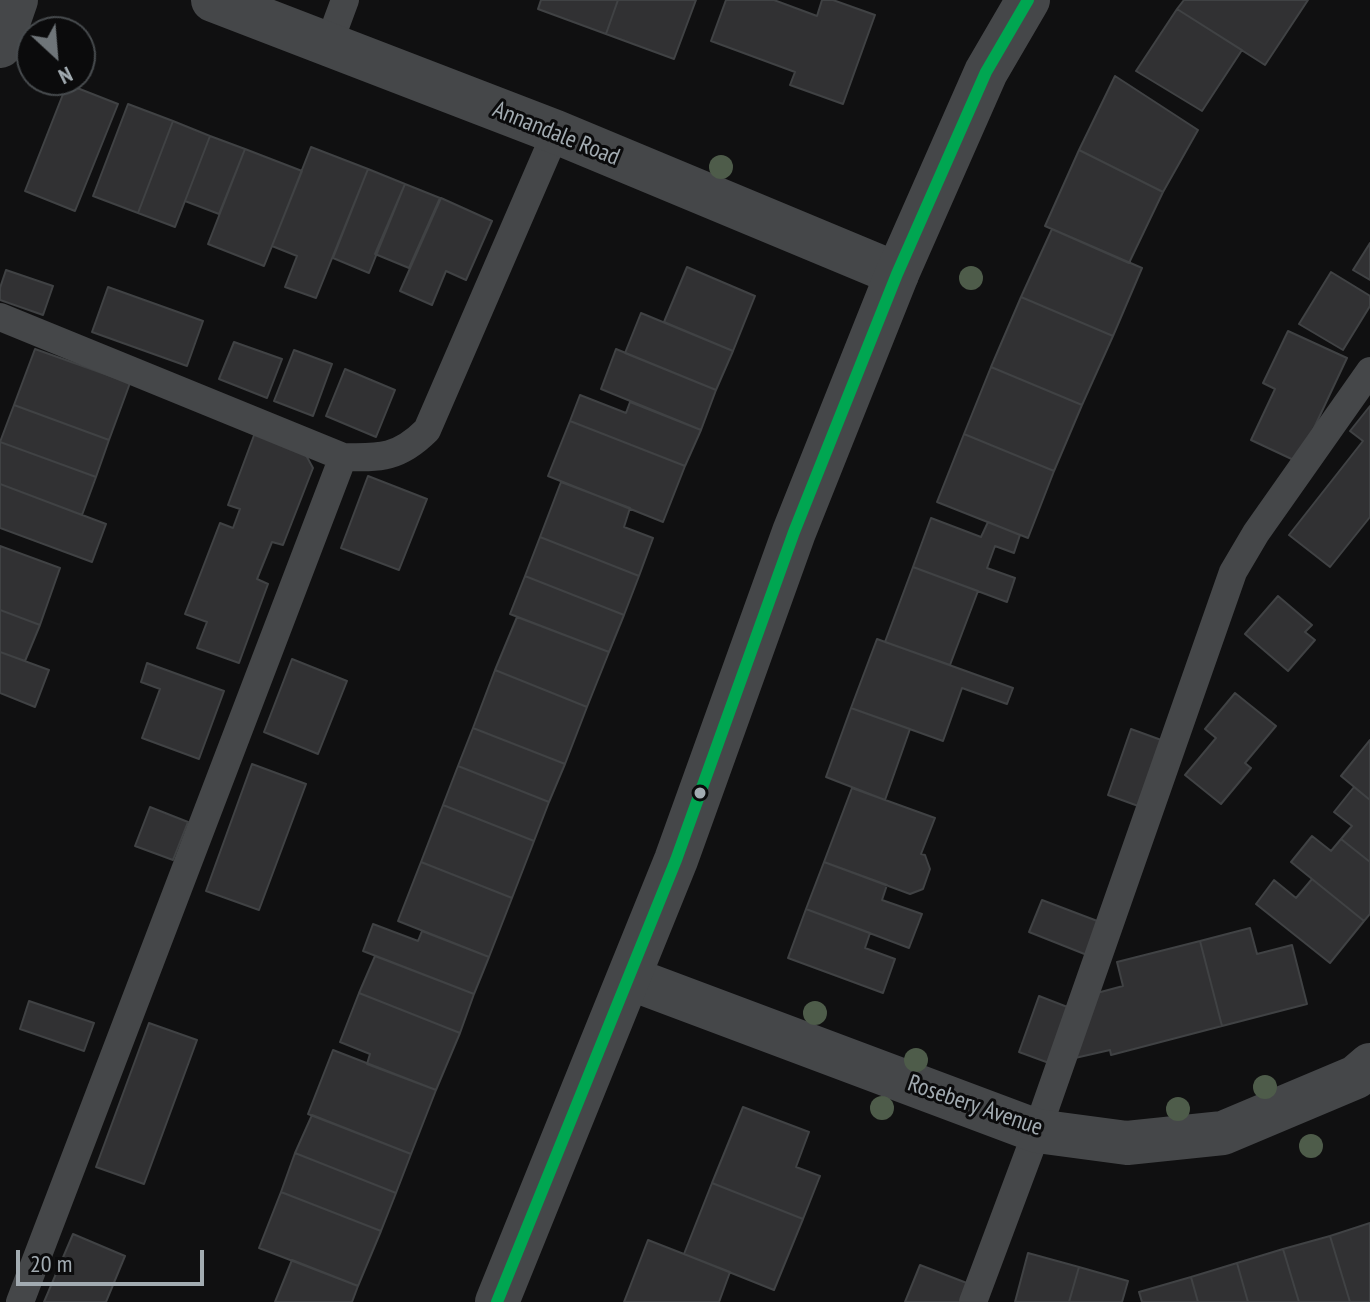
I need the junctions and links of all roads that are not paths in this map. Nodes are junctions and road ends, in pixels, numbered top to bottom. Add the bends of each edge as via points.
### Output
1 (16, 0) edge
2 (213, 0) edge
3 (345, 0) edge
4 (1028, 0) edge
5 (0, 46) edge
6 (328, 46) junction
7 (556, 132) junction
8 (897, 274) junction
9 (0, 317) edge
10 (1370, 371) edge
11 (343, 457) junction
12 (629, 978) junction
13 (1370, 1065) edge
14 (1037, 1131) junction
15 (20, 1302) edge
16 (497, 1302) edge
17 (973, 1302) edge

1 - 5 street
2 - 6 street, Annandale Road
3 - 6 lane
4 - 8 street via 986,72
6 - 7 street, Annandale Road
7 - 8 street, Annandale Road
7 - 11 lane via 427,430 410,448 377,458
8 - 12 street via 794,532
9 - 11 lane
10 - 14 lane via 1233,572
11 - 15 lane
12 - 14 street, Rosebery Avenue
12 - 16 street
13 - 14 street, Rosebery Avenue via 1356,1077 1223,1133 1127,1143
14 - 17 lane

